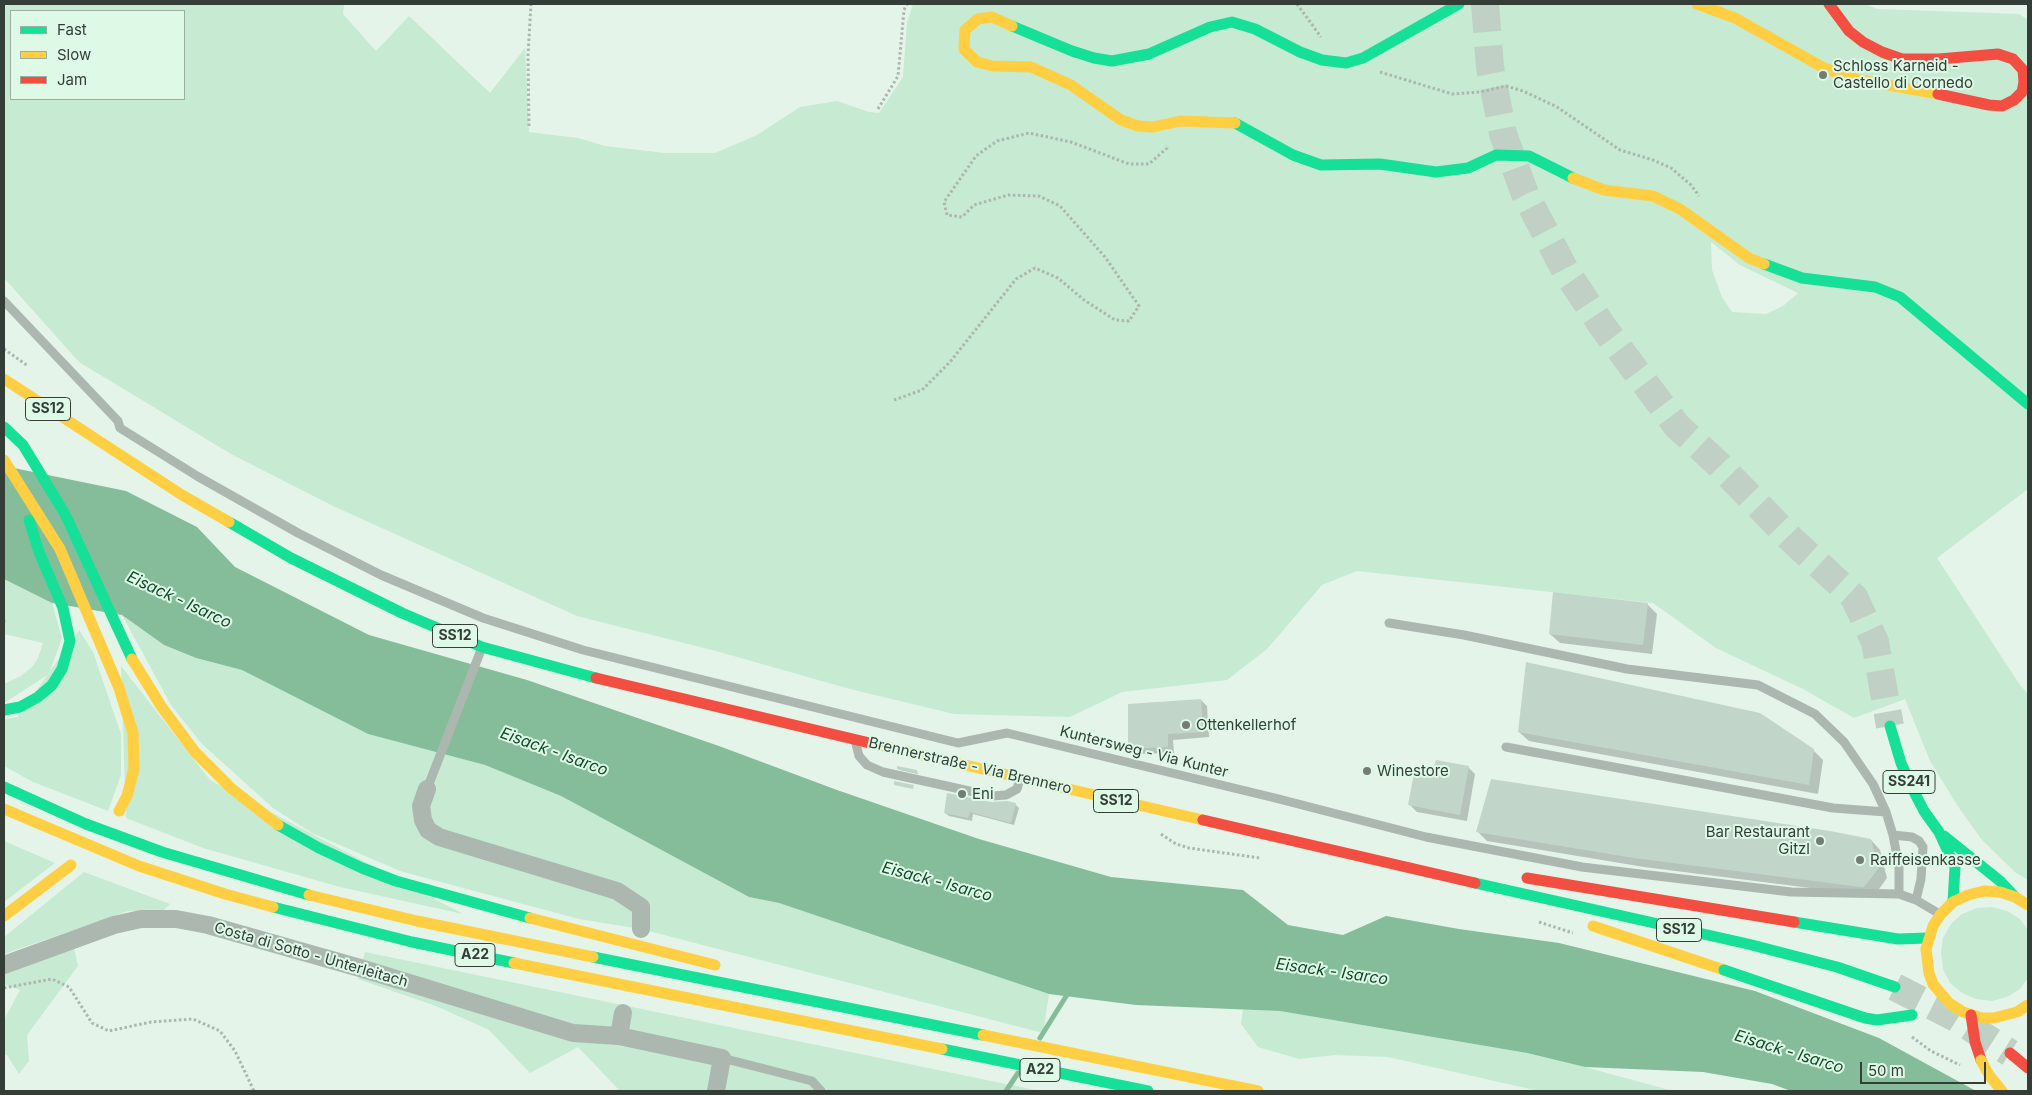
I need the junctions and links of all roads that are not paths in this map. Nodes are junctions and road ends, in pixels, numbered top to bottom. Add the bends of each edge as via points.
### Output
1 (1459, 4) edge
2 (1697, 4) edge
3 (1829, 4) edge
4 (4, 301) edge
5 (4, 379) edge
6 (2028, 404) edge
7 (4, 427) edge
8 (4, 460) edge
9 (46, 481) junction
10 (19, 488) junction
11 (60, 549) junction
12 (1389, 622) dead end
13 (482, 647) junction
14 (4, 710) edge
15 (1890, 726) tunnel mouth
16 (854, 739) junction
17 (1506, 748) dead end
18 (1020, 778) junction
19 (4, 787) edge
20 (427, 789) joint
21 (4, 809) edge
22 (119, 811) dead end
23 (1886, 812) junction
24 (1939, 832) junction
25 (1894, 835) junction
26 (72, 858) dead end
27 (1378, 861) junction
28 (123, 872) dead end
29 (1484, 873) dead end
30 (1512, 876) dead end
31 (190, 883) junction
32 (1521, 894) junction
33 (1899, 894) junction
34 (2015, 897) junction
35 (1916, 900) junction
36 (1953, 902) junction
37 (2028, 905) edge
38 (1561, 913) dead end
39 (1940, 914) junction
40 (4, 916) edge
41 (1586, 924) dead end
42 (641, 929) dead end
43 (1928, 938) junction
44 (4, 965) edge
45 (723, 966) dead end
46 (762, 978) dead end
47 (1895, 987) tunnel mouth
48 (1948, 1003) junction
49 (820, 1004) junction
50 (2028, 1004) edge
51 (623, 1013) dead end
52 (1971, 1015) junction
53 (619, 1036) junction
54 (2010, 1053) tunnel mouth
55 (722, 1058) junction
56 (2028, 1068) edge
57 (716, 1091) edge
58 (821, 1091) edge
59 (1148, 1091) edge
60 (1258, 1091) edge
61 (2002, 1091) edge

1 - 6 main road via 1363,58 1346,62 1322,60 1232,22 1210,27 1148,54 1112,61 1072,51 992,17 978,19 965,30 964,49 976,62 1031,67 1071,85 1121,120 1138,126 1153,127 1180,121 1234,123 1293,155 1321,165 1380,164 1436,172 1468,168 1496,155 1529,156 1604,190 1653,196 1680,209 1748,258 1802,278 1875,287 1900,297
2 - 3 main road via 1736,18 1824,68 1855,79 1989,105 2002,106 2022,92 2023,70 2013,58 1998,54 1902,59 1863,42 1849,31
4 - 33 lane, Kuntersweg - Via Kunter via 118,421 120,428 197,476 298,534 381,575 483,618 583,650 958,743 1007,733 1426,837 1582,867 1790,892
5 - 13 main road, SS12 via 182,495 290,558 402,613
7 - 9 main road via 23,445
8 - 10 main road
9 - 11 main road
9 - 45 main road via 65,514 136,667 161,706 195,752 231,788 272,821 319,848 405,884
10 - 11 main road
10 - 14 main road via 39,552 64,608 70,641 62,670 52,685 38,698
11 - 22 main road via 106,655 133,733 134,769
12 - 23 lane via 1627,669 1758,685 1815,714 1844,742 1867,772
13 - 16 main road, SS12 via 717,708
13 - 20 lane
15 - 24 main road, SS241 via 1912,788
16 - 18 main road, Brennerstraße - Via Brennero / SS12
16 - 18 lane via 859,756 867,765 883,772 992,796 1006,795 1017,789
17 - 23 lane via 1833,808
18 - 27 main road, Brennerstraße - Via Brennero / SS12
19 - 49 main road, A22 via 86,824 162,852 328,900
20 - 42 street via 421,806 423,820 428,830 438,837 617,891 641,908
21 - 31 main road, A22 via 100,851
23 - 25 lane
24 - 34 main road, SS241
24 - 36 main road, SS241 via 1955,867
25 - 33 lane
25 - 35 lane via 1912,837 1923,847
26 - 40 main road
27 - 29 main road
27 - 32 main road, SS12
28 - 31 main road
30 - 43 main road via 1898,939
31 - 59 main road, A22 via 412,942
32 - 38 main road
32 - 47 main road, SS12 via 1837,966
33 - 35 lane, Kuntersweg - Via Kunter
34 - 36 main road via 1984,891
34 - 37 main road
35 - 39 lane, Kuntersweg - Via Kunter
36 - 39 main road
39 - 43 main road
41 - 48 main road, bridge via 1865,1018 1877,1020 1912,1015
43 - 48 main road via 1929,973
44 - 53 street, Costa di Sotto - Unterleitach via 114,925 141,919 176,919 208,925 573,1032
46 - 49 main road
48 - 52 main road
49 - 60 main road, A22
50 - 52 main road via 2006,1016 1982,1018
51 - 53 street
52 - 61 main road, bridge via 1981,1060
53 - 55 street, Costa di Sotto - Unterleitach
54 - 56 main road
55 - 57 street
55 - 58 lane, Costa di Sotto - Unterleitach via 812,1081

